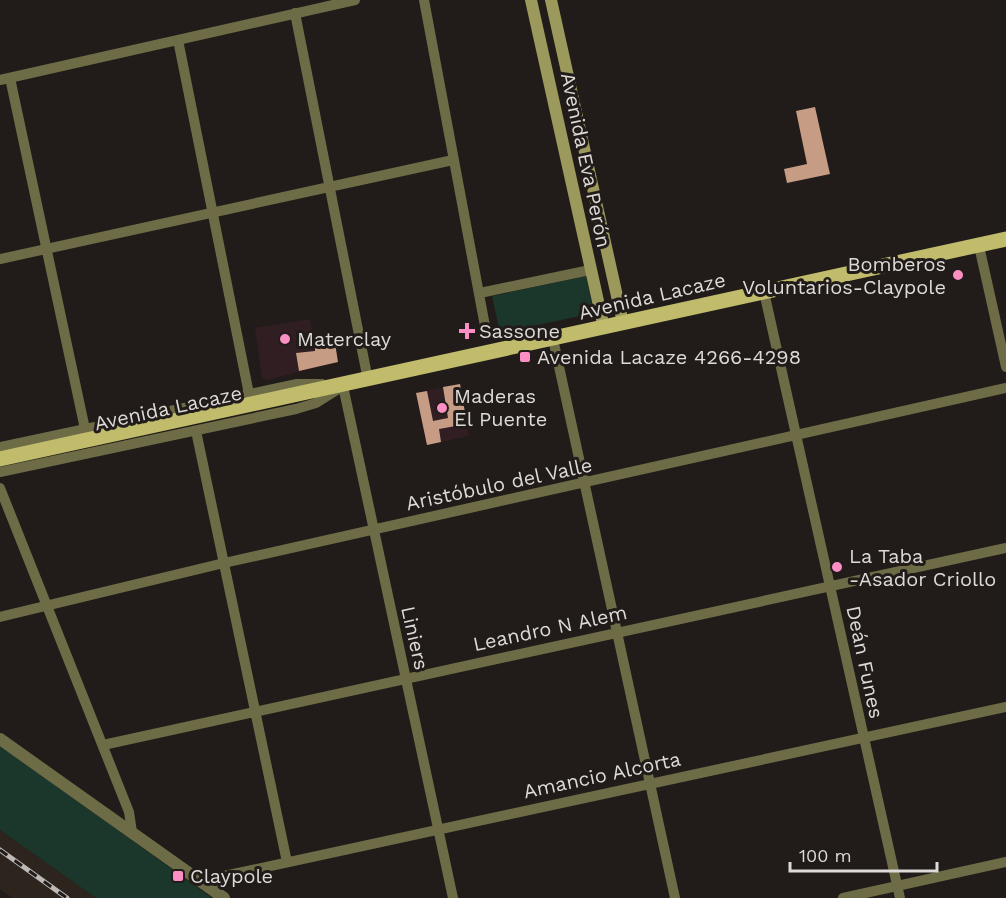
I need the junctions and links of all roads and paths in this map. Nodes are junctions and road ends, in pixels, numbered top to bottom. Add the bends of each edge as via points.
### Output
1 (355, 0) edge
2 (424, 0) edge
3 (531, 0) edge
4 (551, 0) edge
5 (322, 4) edge
6 (295, 13) junction
7 (178, 40) junction
8 (5, 79) edge
9 (453, 160) junction
10 (330, 188) junction
11 (211, 211) junction
12 (1006, 240) edge
13 (979, 246) junction
14 (46, 249) junction
15 (0, 259) edge
16 (590, 270) junction
17 (764, 292) junction
18 (480, 293) junction
19 (623, 323) junction
20 (485, 326) dead end
21 (604, 328) junction
22 (553, 339) junction
23 (1006, 367) edge
24 (368, 380) junction
25 (343, 386) junction
26 (1006, 388) edge
27 (249, 394) junction
28 (194, 424) junction
29 (85, 429) junction
30 (798, 435) junction
31 (0, 447) edge
32 (0, 459) edge
33 (0, 466) edge
34 (0, 472) edge
35 (584, 484) junction
36 (0, 488) edge
37 (372, 530) junction
38 (1006, 548) edge
39 (224, 563) junction
40 (830, 586) junction
41 (48, 605) junction
42 (0, 617) edge
43 (616, 632) junction
44 (406, 678) junction
45 (1006, 707) edge
46 (254, 711) junction
47 (863, 738) junction
48 (0, 739) edge
49 (103, 745) junction
50 (650, 783) junction
51 (437, 828) junction
52 (132, 832) junction
53 (287, 862) junction
54 (1006, 862) edge
55 (208, 886) junction
56 (897, 886) junction
57 (224, 898) edge
58 (453, 898) edge
59 (675, 898) edge
60 (843, 898) edge
61 (900, 898) edge

1 - 5 street
2 - 9 street
3 - 16 main road, Avenida Eva Perón
4 - 19 main road, Avenida Eva Perón
5 - 6 street
6 - 7 street
6 - 10 street
7 - 8 street
7 - 11 street
8 - 14 street
9 - 10 street
9 - 18 street
10 - 11 street
10 - 24 street
11 - 14 street
11 - 27 street
12 - 13 main road, Avenida Lacaze
13 - 17 main road, Avenida Lacaze
13 - 23 street
14 - 15 street
14 - 29 street
16 - 18 street
16 - 21 main road, Avenida Eva Perón
17 - 19 main road, Avenida Lacaze
17 - 30 street, Deán Funes
18 - 20 street
19 - 21 main road, Avenida Lacaze
21 - 22 main road, Avenida Lacaze
22 - 24 main road, Avenida Lacaze
22 - 35 street
24 - 25 main road, Avenida Lacaze
25 - 27 street via 297,384
25 - 28 main road, Avenida Lacaze via 289,394
25 - 37 street, Liniers
26 - 30 street, Aristóbulo del Valle
27 - 29 street
28 - 32 main road, Avenida Lacaze
28 - 33 main road, Avenida Lacaze
28 - 34 street
28 - 39 street
29 - 31 street
30 - 35 street, Aristóbulo del Valle
30 - 40 street, Deán Funes
35 - 37 street, Aristóbulo del Valle
35 - 43 street
36 - 41 street
37 - 39 street, Aristóbulo del Valle
37 - 44 street, Liniers
38 - 40 street, Leandro N Alem
39 - 41 street, Aristóbulo del Valle
39 - 46 street
40 - 43 street, Leandro N Alem
40 - 47 street, Deán Funes
41 - 42 street, Aristóbulo del Valle
41 - 49 street
43 - 44 street, Leandro N Alem
43 - 50 street
44 - 46 street, Leandro N Alem
44 - 51 street, Liniers
45 - 47 street, Amancio Alcorta
46 - 49 street, Leandro N Alem
46 - 53 street
47 - 50 street, Amancio Alcorta
47 - 56 street, Deán Funes
48 - 52 street
49 - 52 street via 129,812
50 - 51 street, Amancio Alcorta
50 - 59 street
51 - 53 street, Amancio Alcorta
51 - 58 street, Liniers
52 - 55 street
53 - 55 street, Amancio Alcorta via 224,876
54 - 56 street
55 - 57 street
56 - 60 street
56 - 61 street, Deán Funes

